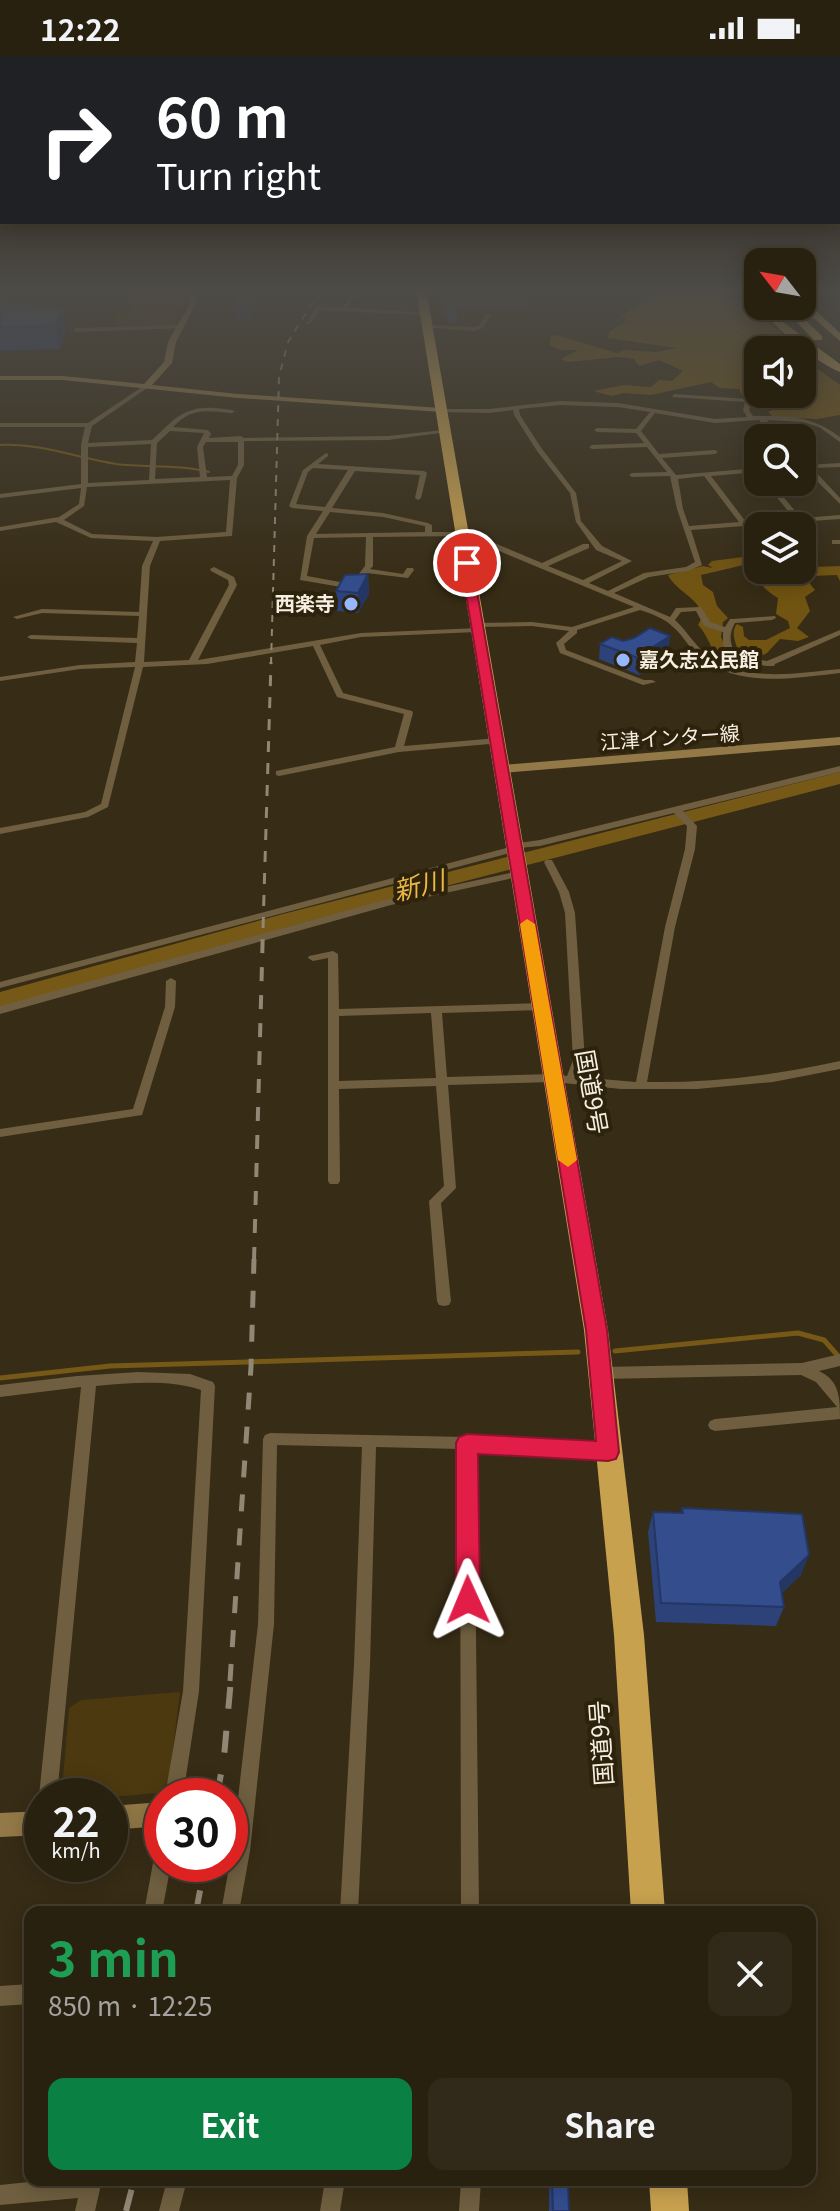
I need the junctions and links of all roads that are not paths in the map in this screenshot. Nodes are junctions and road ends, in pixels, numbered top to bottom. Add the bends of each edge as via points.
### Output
1 (142, 390) edge
2 (179, 390) edge
3 (437, 390) edge
4 (674, 396) dead end
5 (707, 398) junction
6 (516, 407) junction
7 (441, 410) junction
8 (232, 411) dead end
9 (653, 412) junction
10 (751, 418) junction
11 (761, 418) junction
12 (698, 419) junction
13 (767, 424) edge
14 (0, 425) edge
15 (89, 425) junction
16 (168, 429) junction
17 (597, 430) dead end
18 (638, 431) junction
19 (444, 432) junction
20 (241, 438) junction
21 (204, 440) junction
22 (840, 440) edge
23 (154, 442) junction
24 (84, 445) junction
25 (648, 445) junction
26 (592, 447) dead end
27 (715, 452) dead end
28 (326, 455) dead end
29 (656, 456) junction
30 (816, 465) edge
31 (840, 465) edge
32 (310, 466) junction
33 (352, 470) junction
34 (744, 472) edge
35 (706, 474) junction
36 (632, 475) dead end
37 (671, 475) junction
38 (816, 477) edge
39 (234, 478) junction
40 (204, 479) junction
41 (152, 482) junction
42 (86, 485) junction
43 (0, 496) edge
44 (779, 496) edge
45 (418, 498) dead end
46 (840, 502) edge
47 (327, 511) junction
48 (792, 512) edge
49 (840, 517) edge
50 (816, 519) edge
51 (58, 520) junction
52 (744, 524) joint
53 (687, 528) junction
54 (0, 529) edge
55 (429, 534) junction
56 (370, 535) junction
57 (311, 536) junction
58 (463, 536) junction
59 (157, 539) junction
60 (586, 546) dead end
61 (542, 566) junction
62 (214, 569) dead end
63 (410, 570) dead end
64 (365, 571) junction
65 (583, 583) junction
66 (609, 593) junction
67 (641, 607) junction
68 (142, 614) junction
69 (17, 617) dead end
70 (772, 618) dead end
71 (671, 621) junction
72 (477, 628) junction
73 (572, 629) junction
74 (725, 630) junction
75 (840, 632) edge
76 (31, 637) dead end
77 (140, 641) junction
78 (315, 642) junction
79 (192, 663) junction
80 (138, 664) junction
81 (771, 664) junction
82 (732, 670) junction
83 (840, 671) edge
84 (758, 677) junction
85 (0, 679) edge
86 (652, 682) dead end
87 (498, 741) junction
88 (840, 741) edge
89 (399, 749) junction
90 (503, 769) junction
91 (840, 769) edge
92 (279, 773) dead end
93 (677, 810) junction
94 (0, 831) edge
95 (516, 858) junction
96 (549, 862) dead end
97 (313, 958) dead end
98 (171, 981) dead end
99 (0, 985) edge
100 (542, 1006) junction
101 (0, 1010) edge
102 (436, 1011) junction
103 (333, 1013) junction
104 (840, 1065) edge
105 (562, 1080) junction
106 (442, 1082) junction
107 (641, 1084) junction
108 (334, 1085) junction
109 (0, 1133) edge
110 (334, 1181) dead end
111 (444, 1301) dead end
112 (838, 1360) edge
113 (802, 1369) junction
114 (602, 1373) junction
115 (89, 1382) junction
116 (0, 1391) edge
117 (840, 1402) edge
118 (840, 1413) edge
119 (715, 1425) dead end
120 (369, 1441) junction
121 (467, 1443) junction
122 (608, 1452) junction
123 (50, 1778) edge
124 (177, 1778) edge
125 (24, 1824) edge
126 (0, 1825) edge
127 (159, 1882) edge
128 (154, 1906) edge
129 (231, 1906) edge
130 (349, 1906) edge
131 (470, 1906) edge
132 (648, 1906) edge
133 (24, 1994) edge
134 (0, 1996) edge
135 (68, 2186) edge
136 (90, 2186) edge
137 (175, 2186) edge
138 (334, 2186) edge
139 (471, 2186) edge
140 (668, 2186) edge
141 (0, 2195) edge
142 (85, 2211) edge
143 (169, 2211) edge
144 (330, 2211) edge
145 (469, 2211) edge
146 (670, 2211) edge

1 - 15 street
2 - 7 street
3 - 7 highway, 国道9号
4 - 5 street
5 - 10 street via 747,401
5 - 12 street
6 - 7 street
6 - 9 street via 578,403
6 - 65 street via 539,450 573,493 578,521 599,548 628,561
7 - 19 highway, 国道9号
8 - 16 street via 189,410
9 - 12 street
9 - 18 street
10 - 11 street
10 - 12 street
11 - 13 street
11 - 22 street via 813,423
14 - 15 street
15 - 24 street
16 - 21 street via 206,431
16 - 23 street
17 - 18 street
18 - 25 street
19 - 20 street via 388,438
19 - 58 highway, 国道9号
20 - 21 street
20 - 39 street via 241,465
21 - 40 street
23 - 24 street
23 - 41 street
24 - 42 street
25 - 26 street
25 - 29 street
27 - 29 street
28 - 32 street
29 - 37 street
30 - 31 street
32 - 33 street
32 - 47 street via 292,506
33 - 45 street via 424,473
33 - 47 street
34 - 35 street
35 - 37 street
35 - 52 street
36 - 37 street
37 - 53 street
38 - 46 street
39 - 40 street
39 - 59 street via 229,534
40 - 41 street
41 - 42 street
42 - 43 street
42 - 51 street via 82,505
44 - 48 street
47 - 55 street via 428,525
47 - 57 street
49 - 50 street
51 - 54 street
51 - 59 street via 91,536
52 - 53 street
53 - 66 street via 698,564 647,575
55 - 56 street
55 - 58 street
56 - 57 street
56 - 64 street
57 - 64 street via 303,578 353,587
58 - 61 street
58 - 72 highway, 国道9号
59 - 68 street via 146,566
60 - 61 street
61 - 65 street
62 - 79 street via 233,585
63 - 64 street via 405,576
65 - 66 street
66 - 67 street
67 - 71 street
67 - 73 street
68 - 69 street via 42,611
68 - 77 street
70 - 74 street via 733,621
71 - 74 street via 679,610 698,609 707,624
71 - 82 street via 704,656
72 - 73 street via 532,624
72 - 78 street
72 - 87 highway, 国道9号
73 - 86 street via 560,643 567,654
74 - 81 street via 733,658
75 - 81 street
76 - 77 street
77 - 80 street
78 - 79 street
78 - 89 street via 340,695 409,713
79 - 80 street
80 - 85 street
80 - 94 street via 105,805 88,814
81 - 82 street
81 - 84 street
82 - 84 street
83 - 84 street
87 - 89 street
87 - 90 highway, 国道9号
88 - 90 street, 江津インター線
89 - 92 street
90 - 95 highway, 国道9号
91 - 93 street
93 - 95 street via 540,843
93 - 107 street via 691,823 690,849
95 - 99 street
95 - 100 highway, 国道9号
95 - 101 street via 389,902
96 - 105 street via 570,913 579,1060
97 - 103 street via 333,954
98 - 109 street via 170,1007 138,1112
100 - 102 street
100 - 105 highway, 国道9号
102 - 103 street
102 - 106 street
103 - 108 street
104 - 107 street via 743,1082
105 - 106 street
105 - 107 street
105 - 114 highway, 国道9号
106 - 108 street
106 - 111 street via 450,1188 435,1201
108 - 110 street
112 - 113 street
113 - 114 street
113 - 117 street via 821,1378
114 - 122 highway, 国道9号
115 - 116 street
115 - 123 street
115 - 124 street via 193,1379 208,1386 191,1691
118 - 119 street
120 - 121 street
120 - 129 street via 270,1439 266,1624
120 - 130 street
121 - 122 street
121 - 131 street
122 - 132 highway, 国道9号 via 629,1635
125 - 126 street
127 - 128 street
133 - 134 street
135 - 141 street
136 - 142 street
137 - 143 street
138 - 144 street
139 - 145 street
140 - 146 highway

